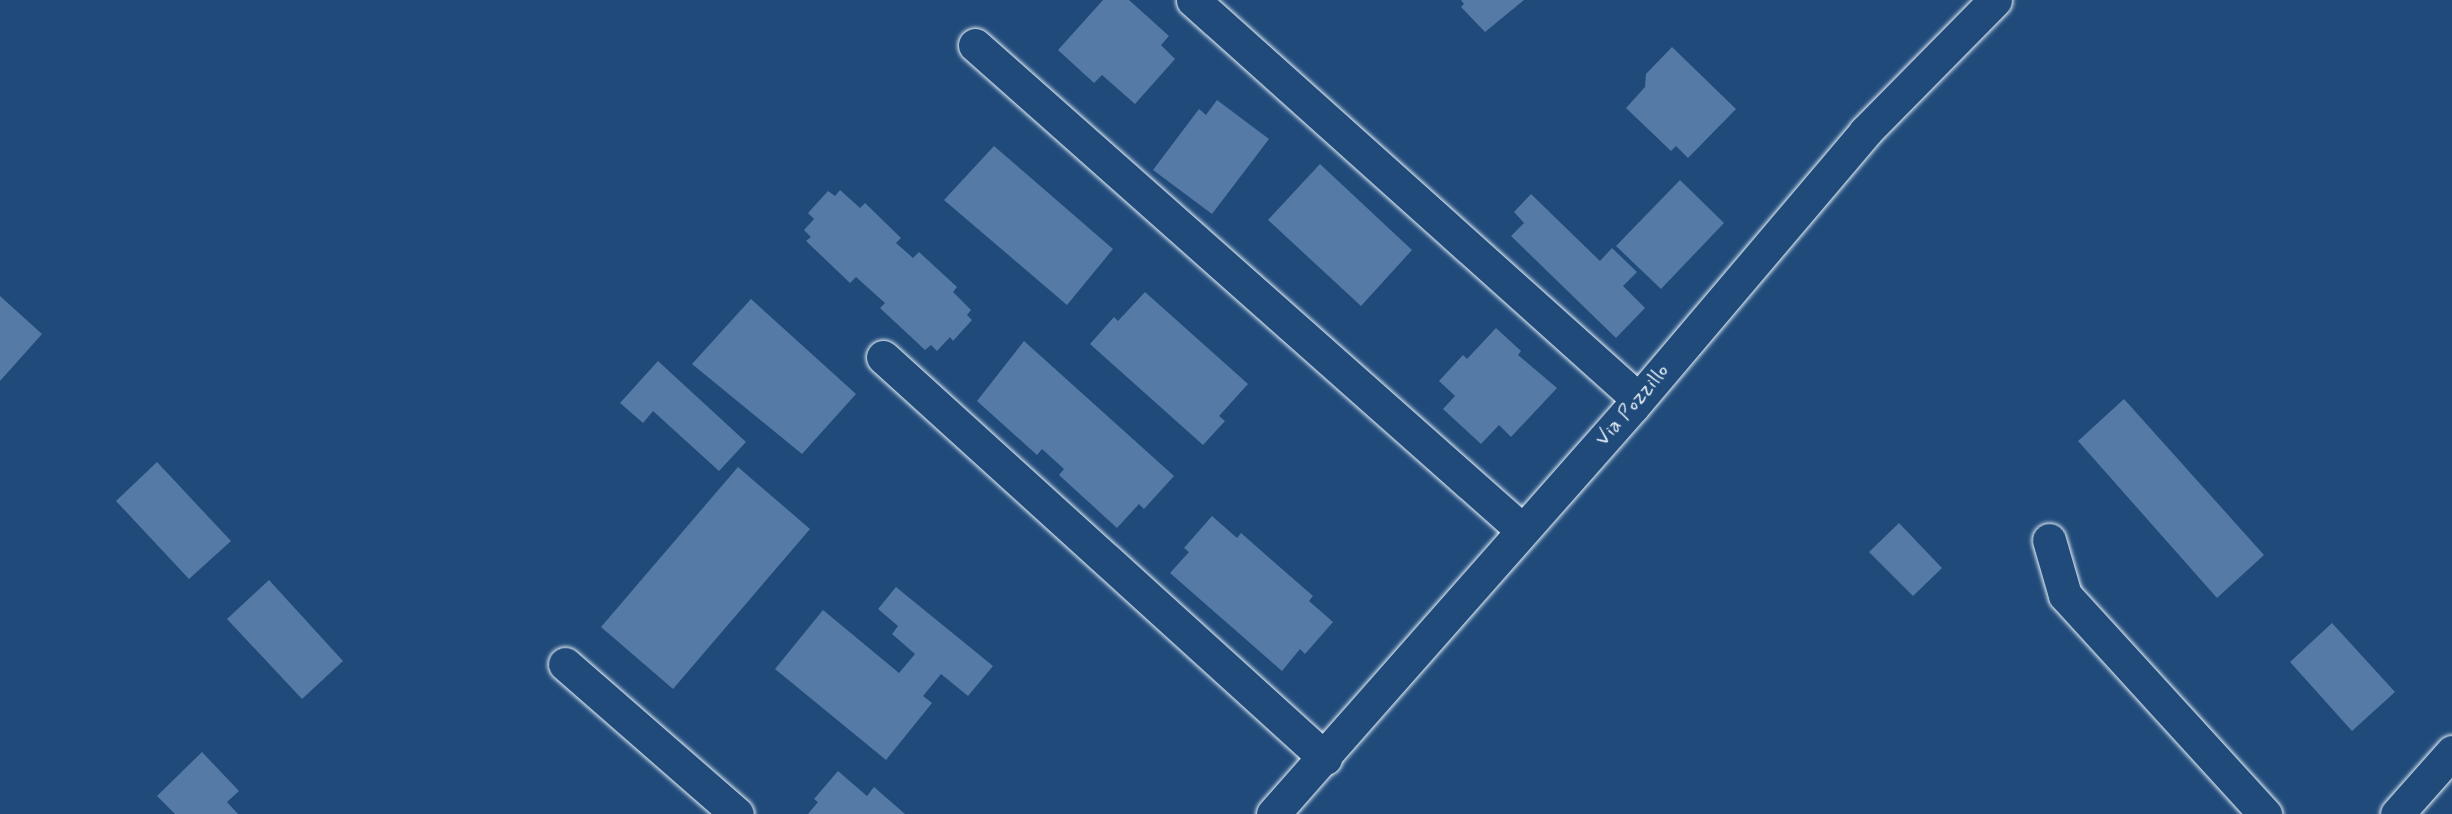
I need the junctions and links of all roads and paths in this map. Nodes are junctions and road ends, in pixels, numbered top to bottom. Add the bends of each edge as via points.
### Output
1 (1193, 0) edge
2 (1995, 0) edge
3 (975, 45) dead end
4 (883, 357) dead end
5 (1638, 399) junction
6 (1522, 530) junction
7 (2049, 540) dead end
8 (565, 664) dead end
9 (2452, 752) edge
10 (1325, 758) junction
11 (737, 814) edge
12 (1273, 814) edge
13 (2265, 814) edge
14 (2397, 814) edge

1 - 5 street
2 - 5 street, Via Pozzillo via 1865,132
3 - 6 street
4 - 10 street
5 - 6 street, Via Pozzillo
6 - 10 street, Via Pozzillo
7 - 13 street via 2065,595
8 - 11 street
9 - 14 street
10 - 12 street, Via Pozzillo

